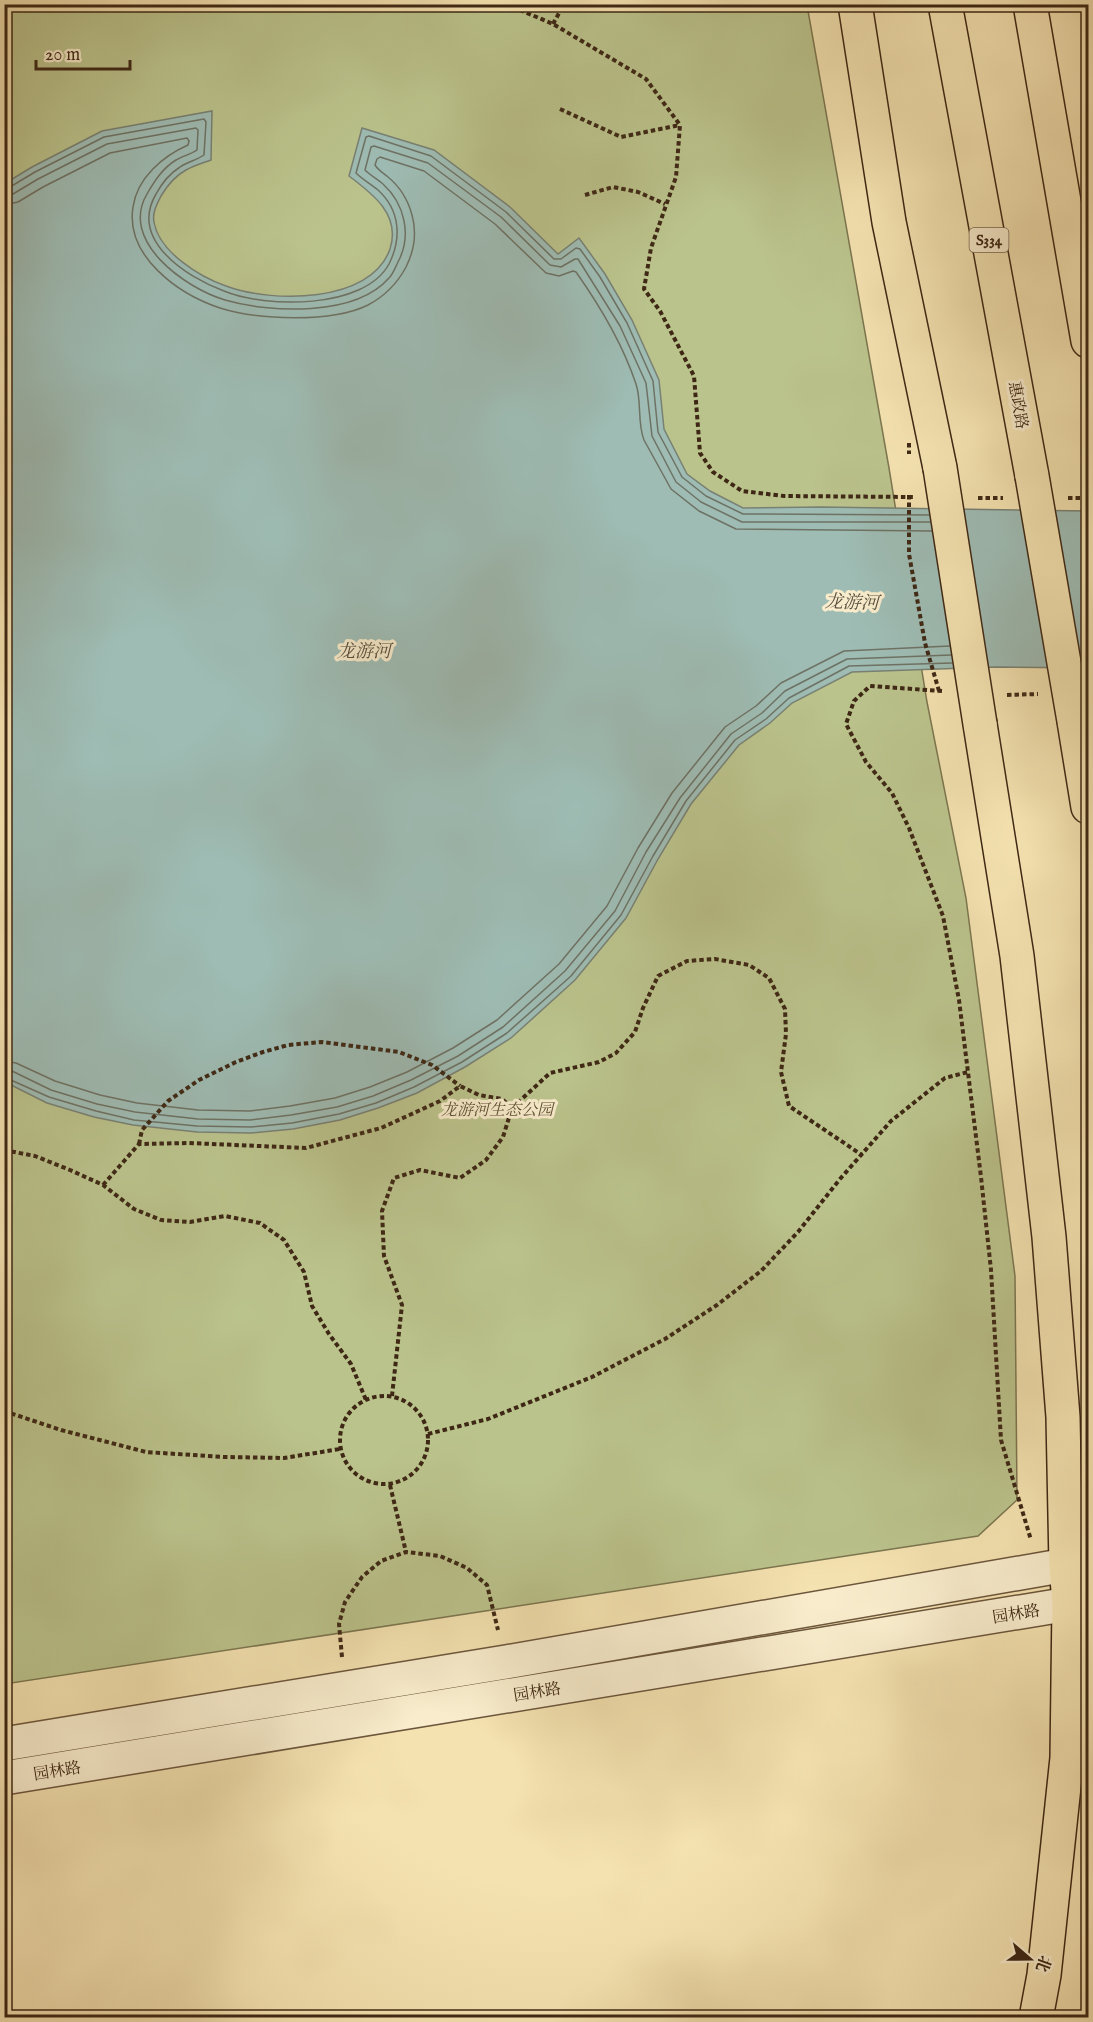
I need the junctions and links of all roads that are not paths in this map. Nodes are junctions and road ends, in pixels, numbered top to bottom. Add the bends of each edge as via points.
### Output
1 (855, 4) edge
2 (945, 4) edge
3 (1030, 4) edge
4 (1089, 341) edge
5 (1089, 807) edge
6 (1089, 1503) edge
7 (1053, 1567) junction
8 (1069, 1604) junction
9 (1089, 1644) edge
10 (4, 1744) edge
11 (4, 1778) edge
12 (1036, 2018) edge

1 - 7 main road, bridge via 925,467 980,724 1017,956 1049,1237 1064,1417
2 - 5 main road, 惠政路 / S334, bridge
3 - 4 main road
6 - 7 street
7 - 8 main road
7 - 10 street, 园林路
8 - 9 street
8 - 11 street, 园林路
8 - 12 main road via 1067,1758

